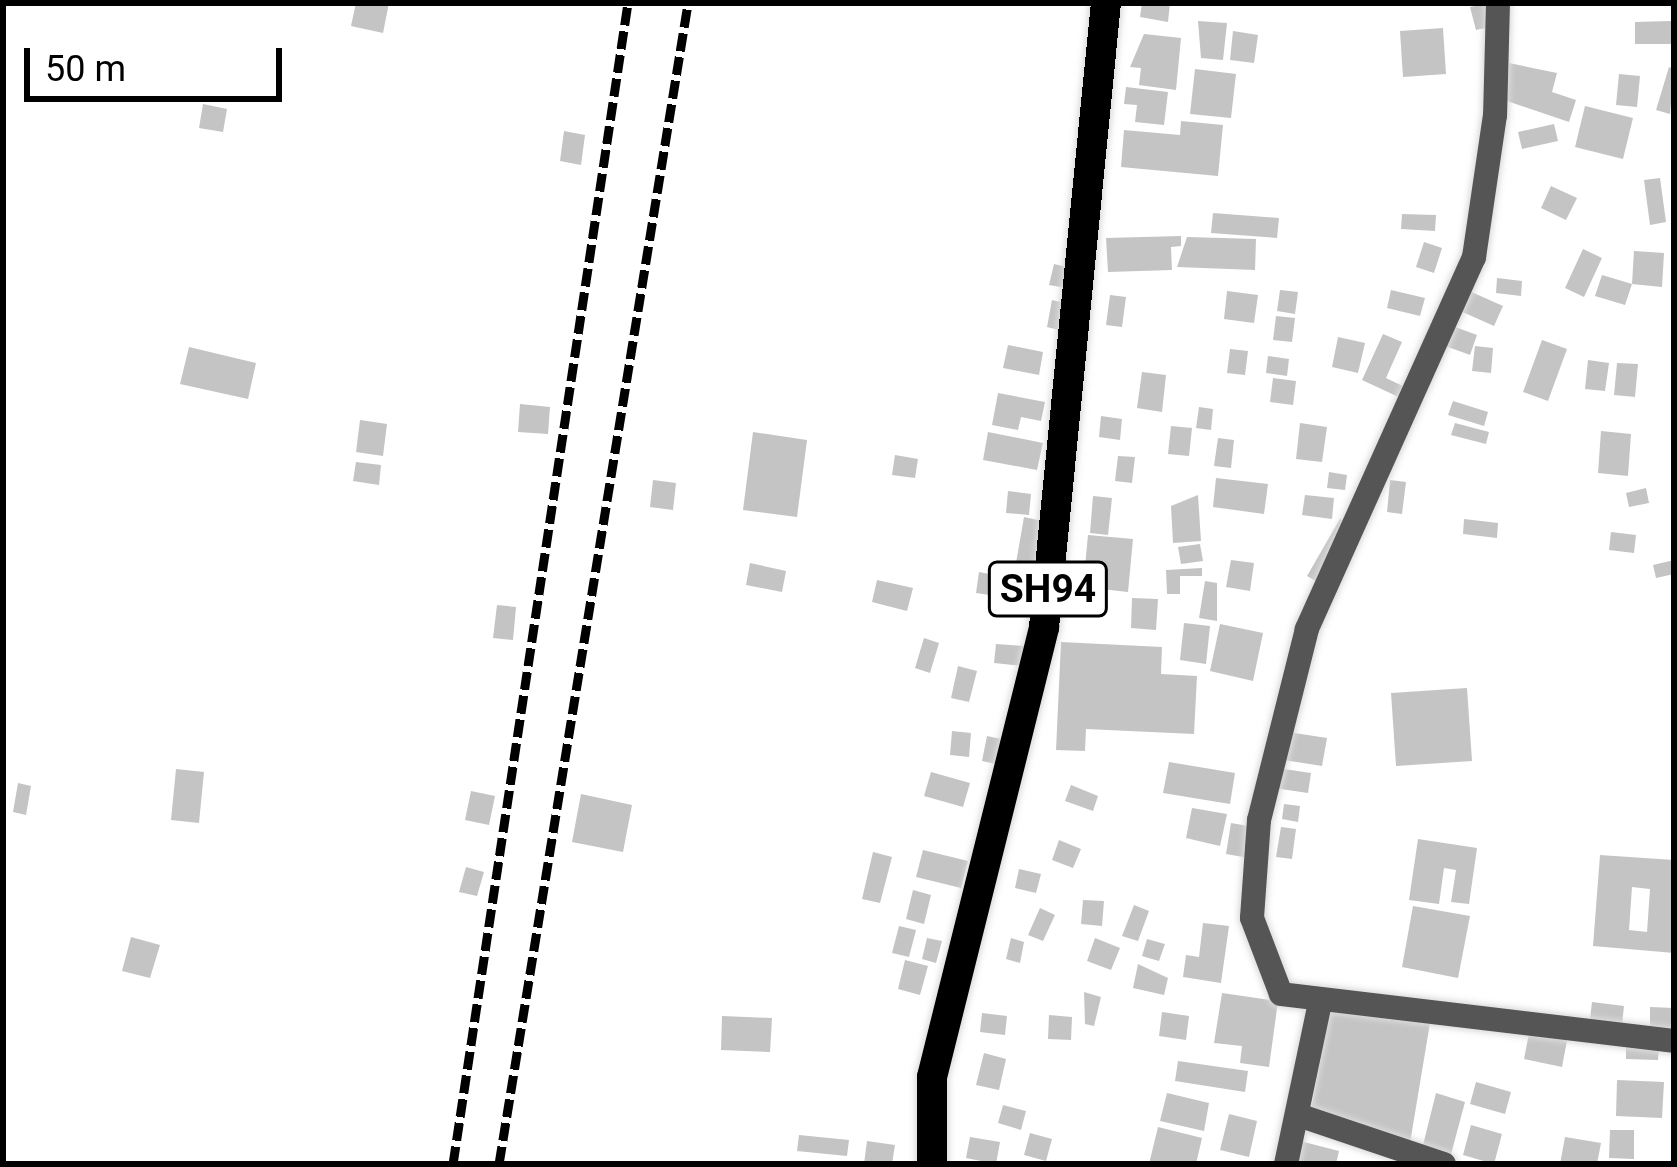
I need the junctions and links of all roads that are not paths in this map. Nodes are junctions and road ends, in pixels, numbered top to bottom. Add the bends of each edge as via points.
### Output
1 (1106, 3) edge
2 (1498, 3) edge
3 (1320, 1003) junction
4 (1674, 1041) edge
5 (1298, 1115) junction
6 (932, 1164) edge
7 (1286, 1164) edge
8 (1444, 1164) edge

1 - 6 main road, SH94 via 1044,627 932,1078
2 - 3 street via 1496,115 1474,257 1307,629 1259,820 1252,918 1281,994
3 - 4 street
3 - 5 street
5 - 7 street
5 - 8 street

